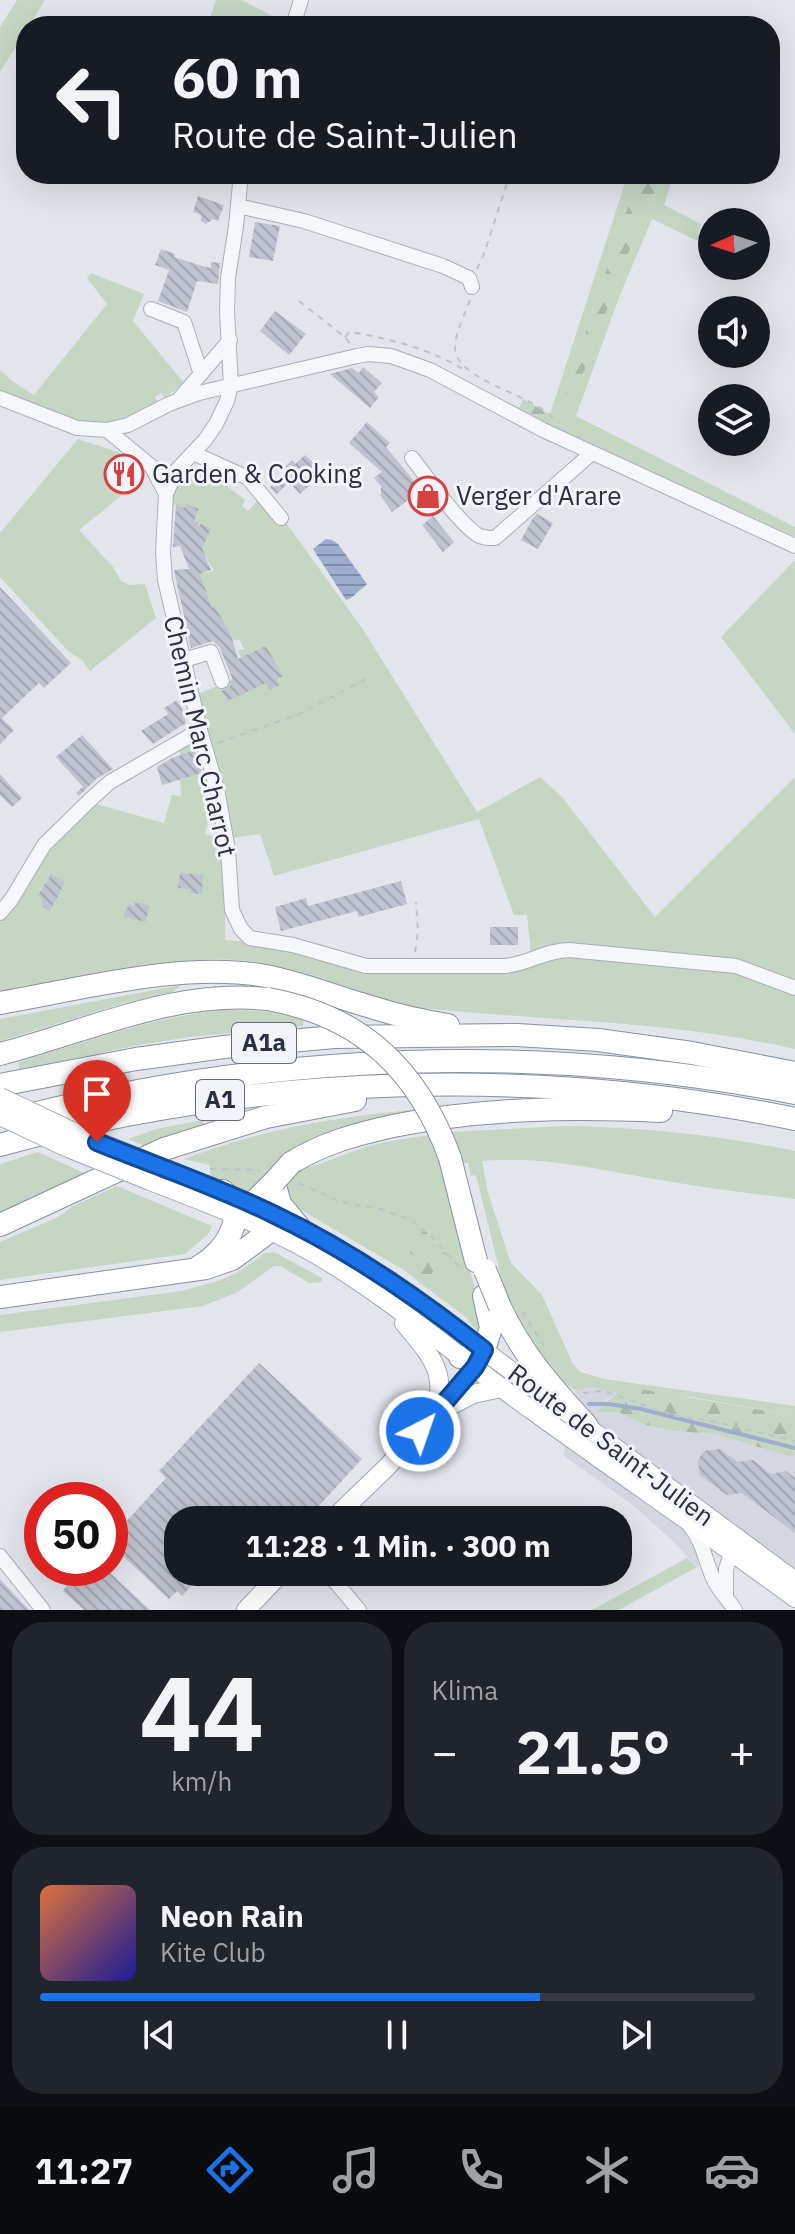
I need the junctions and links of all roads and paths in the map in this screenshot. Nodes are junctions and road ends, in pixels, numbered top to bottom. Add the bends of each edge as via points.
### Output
1 (240, 184) edge
2 (507, 184) edge
3 (238, 206) junction
4 (472, 278) junction
5 (299, 301) dead end
6 (151, 309) dead end
7 (345, 337) junction
8 (230, 340) junction
9 (357, 356) junction
10 (465, 369) junction
11 (201, 374) junction
12 (231, 385) junction
13 (0, 398) edge
14 (179, 400) junction
15 (107, 430) junction
16 (562, 439) junction
17 (193, 453) junction
18 (592, 453) junction
19 (412, 458) dead end
20 (166, 494) junction
21 (281, 518) dead end
22 (795, 546) edge
23 (184, 660) junction
24 (368, 678) dead end
25 (222, 681) dead end
26 (200, 730) junction
27 (205, 747) junction
28 (416, 902) dead end
29 (0, 913) edge
30 (414, 967) junction
31 (795, 988) edge
32 (0, 1003) edge
33 (517, 1035) junction
34 (0, 1054) edge
35 (795, 1073) edge
36 (0, 1085) edge
37 (444, 1086) junction
38 (795, 1093) edge
39 (0, 1097) edge
40 (0, 1116) edge
41 (792, 1118) edge
42 (0, 1122) edge
43 (0, 1145) edge
44 (201, 1168) dead end
45 (279, 1174) junction
46 (223, 1191) joint
47 (243, 1209) junction
48 (0, 1225) edge
49 (299, 1227) junction
50 (270, 1231) junction
51 (475, 1267) junction
52 (191, 1270) junction
53 (0, 1297) edge
54 (387, 1302) junction
55 (501, 1303) junction
56 (545, 1349) dead end
57 (479, 1359) junction
58 (501, 1388) junction
59 (580, 1394) dead end
60 (435, 1416) junction
61 (587, 1426) junction
62 (795, 1441) edge
63 (347, 1506) edge
64 (684, 1520) junction
65 (735, 1545) junction
66 (0, 1556) edge
67 (795, 1581) edge
68 (269, 1586) edge
69 (339, 1586) edge
70 (726, 1596) junction
71 (795, 1598) edge
72 (43, 1610) edge
73 (246, 1610) edge
74 (359, 1610) edge
75 (735, 1610) edge

1 - 3 street
2 - 4 path
3 - 4 street via 304,221
3 - 8 street via 228,278
4 - 10 path via 455,344
5 - 7 path
6 - 11 street via 184,322
7 - 9 path
7 - 10 path via 356,333 423,349
8 - 11 street
8 - 12 street
9 - 12 street
9 - 16 street via 380,355 430,370
10 - 16 path via 550,414
11 - 14 street
12 - 14 street
12 - 17 street via 216,424
13 - 15 street via 77,428
14 - 15 street
15 - 20 street via 152,467
16 - 18 street
17 - 20 street via 176,471
17 - 21 street via 248,478
18 - 19 street via 495,538 476,534
18 - 22 street
20 - 23 street, Chemin Marc Charrot via 165,580
23 - 25 street via 211,652
23 - 26 street, Chemin Marc Charrot
24 - 27 path via 299,714
26 - 27 street, Chemin Marc Charrot
26 - 29 street via 110,782 91,799 44,845
27 - 30 street, Chemin Marc Charrot via 228,850 232,910 241,929 250,938 355,964
28 - 30 path
30 - 31 street, Chemin Marc Charrot via 515,965 569,950 736,966
32 - 33 highway via 152,977 236,972 287,980 414,1019
33 - 35 highway, A1a via 651,1046
33 - 36 highway, A1a via 270,1042 136,1059
34 - 51 highway, bridge via 174,1003 268,999 322,1014 378,1048 422,1098 450,1158
37 - 41 highway, A1 via 618,1093
37 - 43 highway, A1 via 292,1091 225,1099
37 - 48 highway via 290,1112 206,1134
38 - 42 highway, A1 via 588,1065 400,1061 212,1078
39 - 46 main road, bridge
40 - 47 main road, Route de Saint-Julien, bridge via 150,1181
41 - 45 highway via 586,1109 477,1114 362,1133 320,1147
44 - 45 path
45 - 47 highway
45 - 49 highway via 280,1204
45 - 51 path via 341,1202 411,1220
46 - 47 highway
47 - 49 main road, Route de Saint-Julien
47 - 50 main road, Route de Saint-Julien
47 - 52 highway via 221,1248
49 - 57 main road, Route de Saint-Julien via 390,1281
50 - 52 highway via 228,1262
50 - 54 main road, Route de Saint-Julien
51 - 55 highway
52 - 53 highway
54 - 57 main road, Route de Saint-Julien
54 - 60 main road via 436,1367 440,1392
55 - 56 path via 531,1322
55 - 57 highway
55 - 61 highway via 532,1363
57 - 58 main road, Route de Saint-Julien
57 - 60 main road
57 - 61 main road, Route de Saint-Julien
58 - 60 main road via 473,1394
58 - 64 main road, Route de Saint-Julien
59 - 62 path via 604,1391 676,1416
60 - 63 main road
61 - 65 main road, Route de Saint-Julien
64 - 65 main road, Route de Saint-Julien
64 - 70 street via 697,1535
65 - 67 main road, Route de Saint-Julien
65 - 70 street via 726,1569
65 - 71 main road, Route de Saint-Julien
66 - 72 street
68 - 73 main road
69 - 74 street
70 - 75 street

